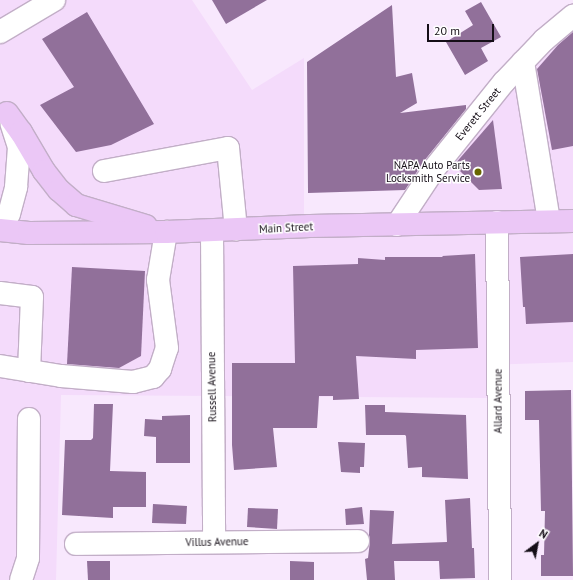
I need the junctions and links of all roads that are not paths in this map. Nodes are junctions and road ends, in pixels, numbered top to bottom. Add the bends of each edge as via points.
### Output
1 (54, 0) edge
2 (573, 16) edge
3 (0, 32) edge
4 (523, 62) junction
5 (3, 110) edge
6 (104, 171) dead end
7 (0, 221) edge
8 (549, 221) junction
9 (573, 221) edge
10 (497, 222) junction
11 (397, 225) junction
12 (0, 230) edge
13 (236, 230) junction
14 (166, 232) junction
15 (212, 232) junction
16 (0, 294) edge
17 (0, 366) edge
18 (30, 371) junction
19 (29, 419) dead end
20 (358, 541) dead end
21 (214, 542) junction
22 (76, 544) dead end
23 (21, 580) edge
24 (500, 580) edge

1 - 3 street
2 - 4 street, Everett Street
4 - 8 street
4 - 11 street, Everett Street via 434,169
5 - 7 street via 19,147 16,188 9,214
5 - 14 main road via 21,132 44,171 59,190 76,205
6 - 13 street via 228,148
8 - 9 main road, Main Street
8 - 10 main road, Main Street
10 - 11 main road, Main Street
10 - 24 street, Allard Avenue
11 - 13 main road, Main Street
12 - 14 main road, Main Street via 29,233
13 - 15 main road, Main Street
14 - 15 main road, Main Street
14 - 18 street via 158,280 167,348 160,369 153,377 134,382
15 - 21 street, Russell Avenue
16 - 18 street via 32,296
17 - 18 street
19 - 23 street via 28,558
20 - 21 street, Villus Avenue
21 - 22 street, Villus Avenue

